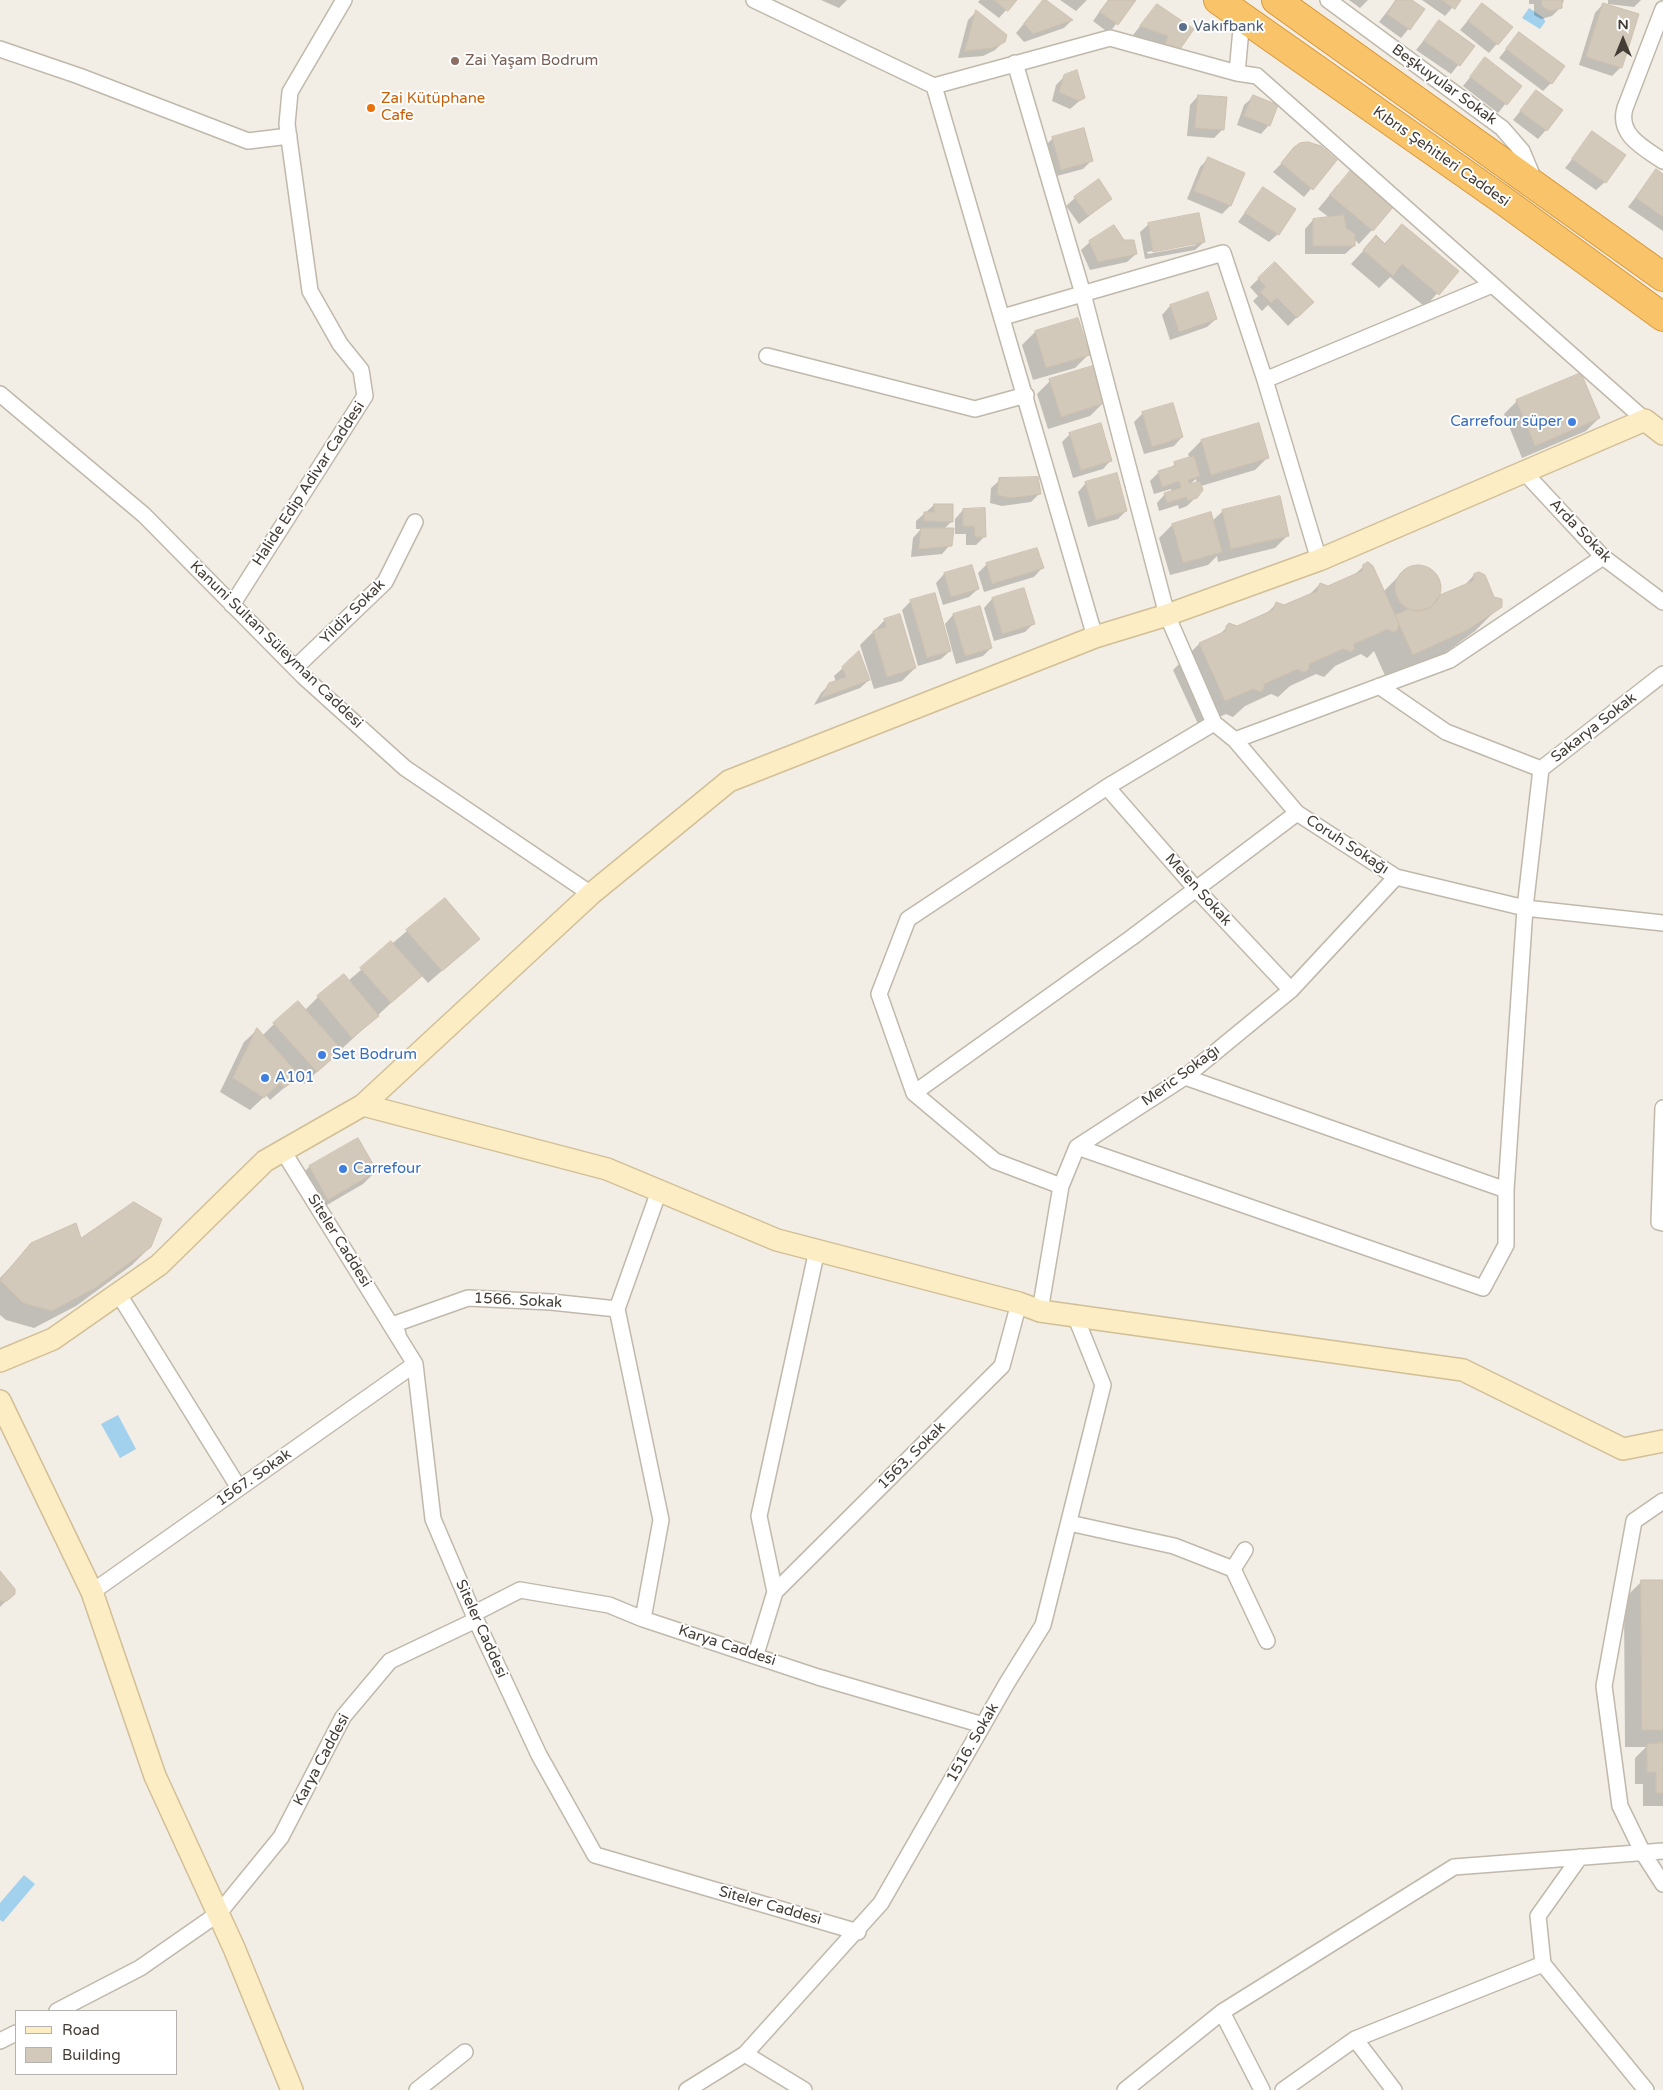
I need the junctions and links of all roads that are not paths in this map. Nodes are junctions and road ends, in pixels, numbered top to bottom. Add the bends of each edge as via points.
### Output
1 (344, 0) edge
2 (754, 0) edge
3 (1218, 0) edge
4 (1276, 0) edge
5 (1328, 0) edge
6 (1663, 9) edge
7 (1242, 18) junction
8 (0, 49) edge
9 (1016, 63) junction
10 (1237, 73) junction
11 (934, 86) junction
12 (289, 136) junction
13 (1663, 161) edge
14 (1538, 188) junction
15 (1663, 277) edge
16 (1492, 285) junction
17 (1083, 294) junction
18 (1003, 317) junction
19 (1663, 317) edge
20 (767, 356) dead end
21 (1265, 380) junction
22 (0, 394) edge
23 (1026, 395) junction
24 (1645, 420) junction
25 (1663, 434) edge
26 (1525, 473) junction
27 (415, 522) dead end
28 (1604, 557) junction
29 (1319, 560) junction
30 (1663, 602) edge
31 (232, 604) junction
32 (1167, 615) junction
33 (1095, 637) junction
34 (295, 668) junction
35 (1663, 674) edge
36 (1379, 686) junction
37 (1214, 723) junction
38 (1235, 740) junction
39 (1541, 770) junction
40 (1107, 787) junction
41 (1297, 813) junction
42 (1396, 877) junction
43 (1196, 889) junction
44 (591, 894) junction
45 (1525, 908) junction
46 (1663, 923) edge
47 (1291, 990) junction
48 (1185, 1077) junction
49 (914, 1093) junction
50 (362, 1106) junction
51 (1663, 1108) edge
52 (1077, 1147) junction
53 (283, 1151) junction
54 (1061, 1186) junction
55 (1506, 1190) junction
56 (659, 1191) junction
57 (1663, 1223) edge
58 (817, 1250) junction
59 (118, 1294) junction
60 (1019, 1303) junction
61 (617, 1309) junction
62 (1040, 1311) junction
63 (1076, 1318) junction
64 (0, 1361) edge
65 (415, 1364) junction
66 (0, 1401) edge
67 (1663, 1441) edge
68 (239, 1488) junction
69 (1663, 1501) edge
70 (1070, 1523) junction
71 (1245, 1550) dead end
72 (1233, 1569) junction
73 (92, 1592) junction
74 (775, 1592) junction
75 (474, 1617) junction
76 (643, 1619) junction
77 (1267, 1641) dead end
78 (756, 1654) junction
79 (983, 1726) junction
80 (1663, 1851) edge
81 (1643, 1853) junction
82 (1580, 1857) junction
83 (1663, 1884) edge
84 (219, 1913) junction
85 (858, 1932) junction
86 (1543, 1964) junction
87 (59, 2010) edge
88 (1222, 2012) junction
89 (15, 2034) edge
90 (1355, 2039) junction
91 (0, 2041) edge
92 (465, 2052) dead end
93 (745, 2054) junction
94 (292, 2090) edge
95 (417, 2090) edge
96 (687, 2090) edge
97 (804, 2090) edge
98 (1125, 2090) edge
99 (1262, 2090) edge
100 (1283, 2090) edge
101 (1394, 2090) edge
102 (1646, 2090) edge

1 - 12 street, Halide Edip Adivar Caddesi via 290,92
2 - 11 street
3 - 7 highway, Kıbrıs Şehitleri Caddesi
4 - 14 highway, Kıbrıs Şehitleri Caddesi
5 - 14 street, Beşkuyular Sokak via 1502,128 1522,151
6 - 13 street via 1622,120 1627,133
7 - 10 street
7 - 19 highway, Kıbrıs Şehitleri Caddesi via 1504,201
8 - 12 street via 80,76 248,141
9 - 10 street via 1110,38
9 - 11 street
9 - 17 street, Coruh Sokağı
10 - 16 street via 1257,76
11 - 18 street
12 - 31 street, Halide Edip Adivar Caddesi via 310,291 340,344 361,370 365,396
14 - 15 highway, Kıbrıs Şehitleri Caddesi
16 - 21 street
16 - 24 street
17 - 18 street
17 - 21 street via 1223,253
17 - 32 street, Coruh Sokağı
18 - 23 street
20 - 23 street via 975,409
21 - 29 street
22 - 31 street, Kanuni Sultan Süleyman Caddesi via 144,515
23 - 33 street
24 - 25 street
24 - 26 street
26 - 28 street, Arda Sokak
26 - 29 street
27 - 34 street, Yildiz Sokak via 384,582
28 - 30 street, Arda Sokak
28 - 36 street via 1450,660
29 - 32 street
31 - 34 street, Kanuni Sultan Süleyman Caddesi
32 - 33 street
32 - 37 street, Coruh Sokağı
33 - 44 street via 729,781
34 - 44 street, Kanuni Sultan Süleyman Caddesi via 405,768
35 - 39 street, Sakarya Sokak
36 - 38 street
36 - 39 street via 1446,732
37 - 38 street, Coruh Sokağı
37 - 40 street
38 - 41 street, Coruh Sokağı
39 - 45 street, Sakarya Sokak
40 - 43 street, Melen Sokak
40 - 49 street via 908,919 878,994
41 - 42 street, Coruh Sokağı
41 - 43 street
42 - 45 street, Coruh Sokağı
42 - 47 street, Meric Sokağı
43 - 47 street, Melen Sokak
43 - 49 street
44 - 50 street
45 - 46 street, Coruh Sokağı
45 - 55 street, Sakarya Sokak
47 - 48 street, Meric Sokağı
48 - 52 street, Meric Sokağı
48 - 55 street
49 - 54 street via 995,1161
50 - 53 street
50 - 56 street via 607,1169
51 - 57 street via 1659,1222
52 - 54 street
52 - 55 street, Sakarya Sokak via 1483,1288 1506,1245
53 - 59 street via 265,1161 159,1265
53 - 65 street, Siteler Caddesi
54 - 62 street
56 - 58 street via 777,1240
56 - 61 street
58 - 60 street
58 - 74 street via 759,1516
59 - 64 street via 53,1339
59 - 68 street
60 - 62 street
60 - 74 street, 1563. Sokak via 1002,1366
61 - 65 street, 1566. Sokak via 468,1298 392,1325
61 - 76 street via 661,1520
62 - 63 street
63 - 67 street via 1463,1370 1623,1449
63 - 70 street, 1516. Sokak via 1103,1385
65 - 68 street, 1567. Sokak
65 - 75 street, Siteler Caddesi via 433,1518
66 - 73 street
68 - 73 street, 1567. Sokak
69 - 81 street via 1634,1521 1604,1686 1620,1806
70 - 72 street via 1174,1546
70 - 79 street, 1516. Sokak via 1043,1625
71 - 72 street
72 - 77 street
73 - 84 street via 155,1776
74 - 78 street
75 - 76 street, Karya Caddesi via 520,1590 609,1605
75 - 84 street, Karya Caddesi via 390,1661 343,1717 281,1837
75 - 85 street, Siteler Caddesi via 539,1755 595,1854
76 - 78 street, Karya Caddesi
78 - 79 street, Karya Caddesi
79 - 85 street, 1516. Sokak via 881,1903
80 - 81 street
81 - 82 street
81 - 83 street
82 - 86 street via 1538,1916
82 - 88 street via 1454,1867
84 - 87 street, Karya Caddesi via 140,1968
84 - 94 street
85 - 93 street, 1516. Sokak
86 - 90 street
86 - 102 street
88 - 98 street
88 - 99 street
89 - 91 street
90 - 100 street
90 - 101 street
92 - 95 street
93 - 96 street, 1516. Sokak
93 - 97 street

